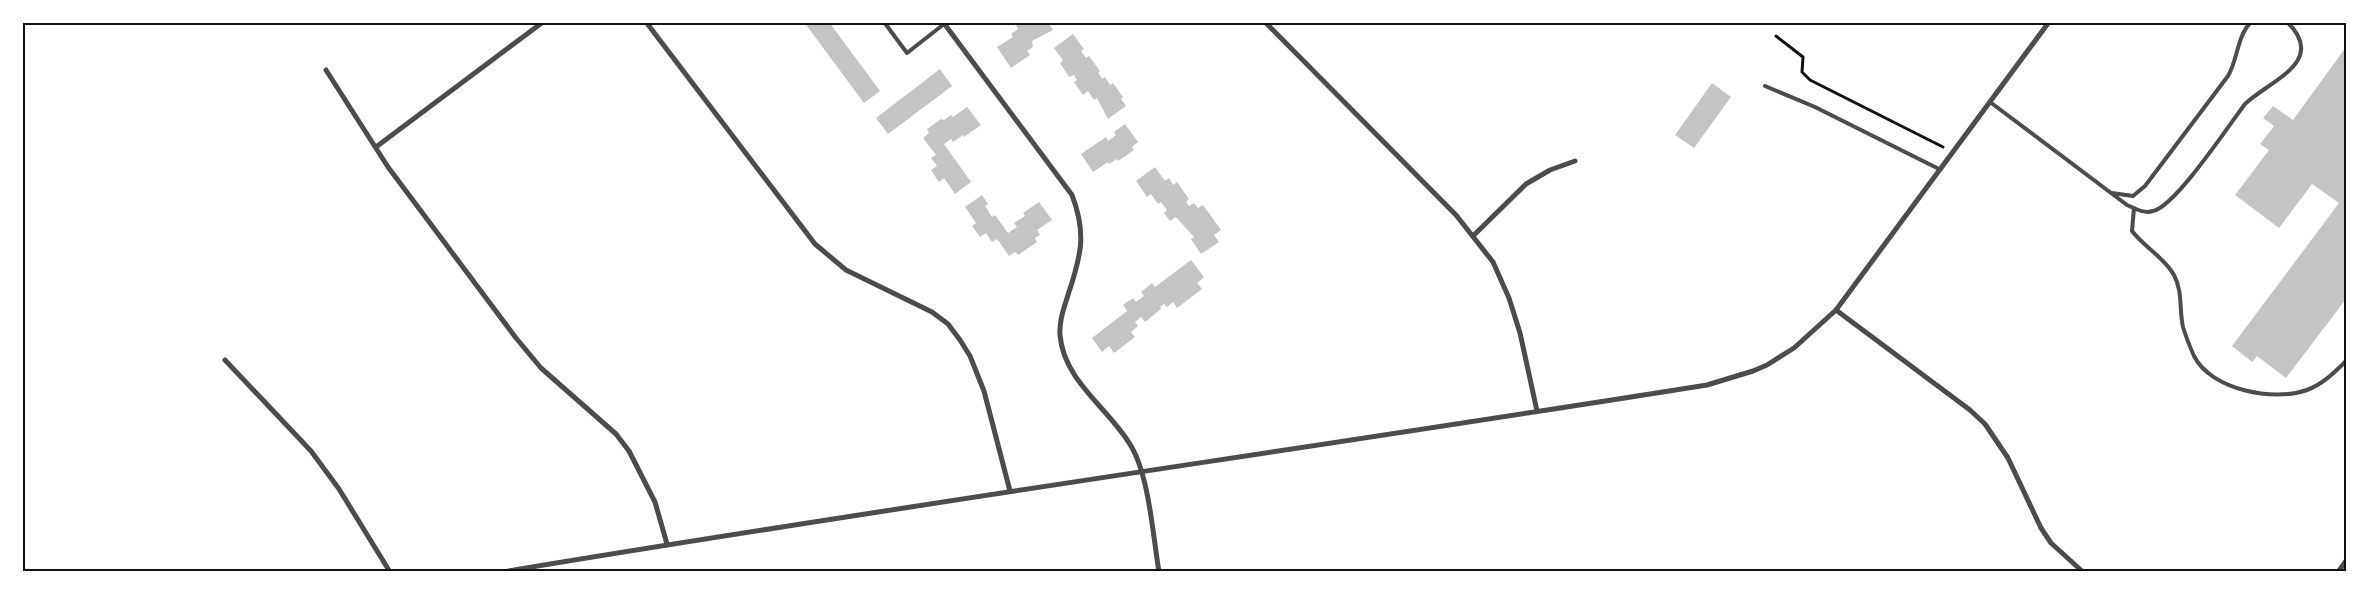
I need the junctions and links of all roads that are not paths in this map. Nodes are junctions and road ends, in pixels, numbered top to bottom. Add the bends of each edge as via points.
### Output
1 (542, 22) edge
2 (646, 22) edge
3 (884, 22) edge
4 (1265, 22) edge
5 (2049, 22) edge
6 (2251, 22) edge
7 (2287, 22) edge
8 (943, 23) edge
9 (326, 70) dead end
10 (1765, 86) dead end
11 (1990, 102) junction
12 (376, 147) junction
13 (1575, 161) dead end
14 (1939, 169) junction
15 (2110, 192) junction
16 (2134, 208) junction
17 (1474, 236) junction
18 (1836, 310) junction
19 (226, 360) dead end
20 (2346, 361) edge
21 (1538, 411) junction
22 (1141, 473) junction
23 (1010, 491) junction
24 (667, 544) junction
25 (2346, 561) edge
26 (2082, 571) edge
27 (390, 572) edge
28 (502, 572) edge
29 (1159, 572) edge
30 (2076, 572) edge
31 (2338, 572) edge

1 - 12 street
2 - 23 street via 815,244 846,270 932,312 948,324 970,356 984,391
3 - 8 lane via 907,53
4 - 17 street
5 - 11 street
6 - 15 lane via 2242,35 2228,76 2145,186 2133,196
7 - 16 lane via 2301,44 2298,61 2290,72 2256,92 2184,186 2162,207 2146,212
8 - 22 street via 1072,195 1079,213 1082,245 1061,318 1064,354 1072,372 1132,447
9 - 12 street
10 - 14 lane via 1816,107
11 - 14 street
11 - 15 lane
12 - 24 street via 541,368 616,434 639,468 655,502
13 - 17 street via 1526,184
14 - 18 street
15 - 16 lane
16 - 20 lane via 2132,231 2173,273 2179,286 2188,342 2204,371 2215,379 2247,390 2287,395 2322,383
17 - 21 street via 1493,262 1509,298
18 - 21 street via 1794,348 1753,371 1707,385
18 - 26 street via 1985,424 2008,458 2041,528 2051,543
19 - 27 street via 311,451 339,489
21 - 22 street
22 - 23 street
22 - 29 street
23 - 24 street
24 - 28 street
25 - 31 street
26 - 30 street

